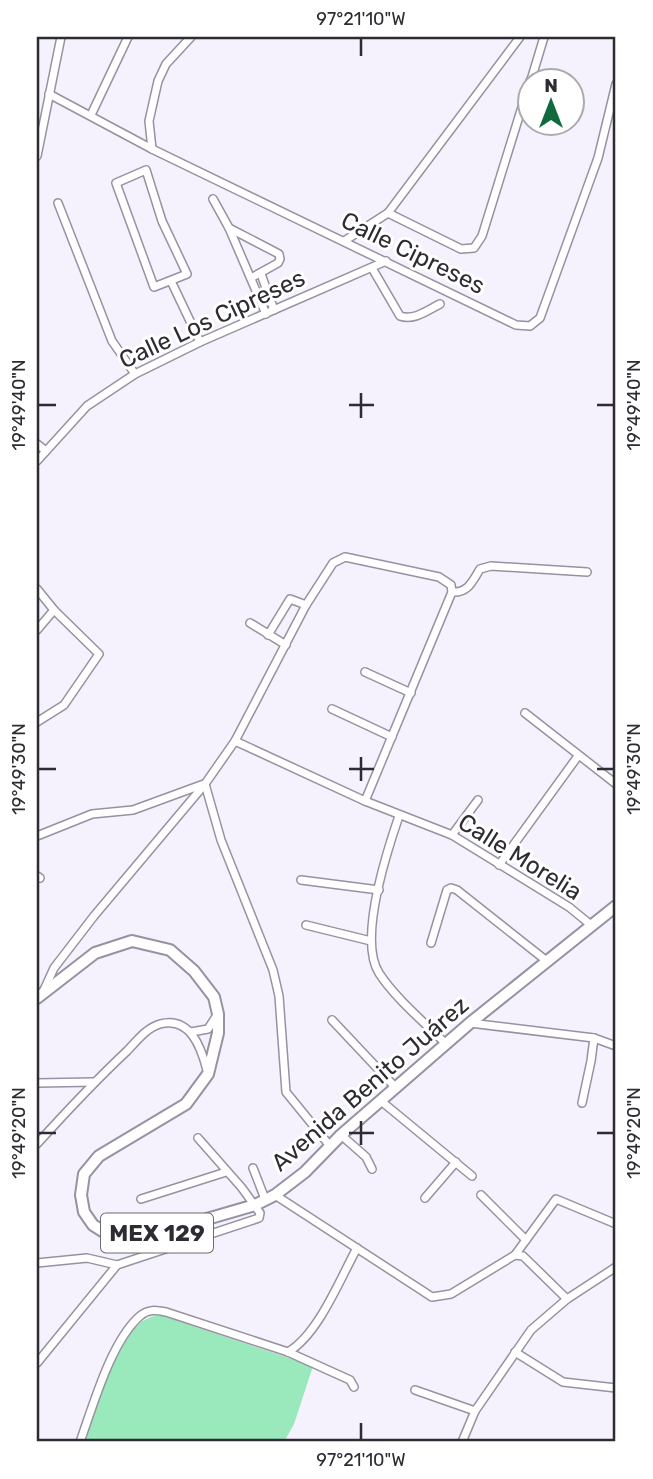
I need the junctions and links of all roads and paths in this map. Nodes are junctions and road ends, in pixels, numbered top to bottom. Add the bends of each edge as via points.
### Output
1 (61, 37) edge
2 (128, 37) edge
3 (191, 37) edge
4 (520, 37) edge
5 (544, 37) edge
6 (535, 66) edge
7 (616, 83) edge
8 (49, 94) junction
9 (91, 115) junction
10 (516, 128) edge
11 (152, 149) junction
12 (37, 156) edge
13 (213, 199) dead end
14 (58, 203) dead end
15 (388, 213) junction
16 (229, 228) junction
17 (344, 241) junction
18 (386, 261) junction
19 (372, 268) junction
20 (261, 274) junction
21 (251, 278) junction
22 (172, 281) junction
23 (440, 304) dead end
24 (270, 312) junction
25 (200, 342) junction
26 (135, 374) junction
27 (37, 444) edge
28 (46, 451) junction
29 (37, 461) edge
30 (587, 572) dead end
31 (37, 589) edge
32 (451, 589) junction
33 (306, 605) junction
34 (54, 610) junction
35 (250, 623) dead end
36 (37, 630) edge
37 (268, 635) junction
38 (286, 645) junction
39 (365, 672) dead end
40 (411, 693) junction
41 (332, 709) dead end
42 (525, 713) dead end
43 (37, 722) edge
44 (392, 737) junction
45 (235, 741) junction
46 (578, 756) junction
47 (205, 784) junction
48 (616, 784) edge
49 (478, 800) dead end
50 (365, 801) junction
51 (399, 816) junction
52 (452, 835) junction
53 (37, 836) edge
54 (499, 865) junction
55 (301, 880) dead end
56 (379, 890) junction
57 (616, 906) edge
58 (306, 925) dead end
59 (591, 925) junction
60 (371, 941) junction
61 (431, 943) dead end
62 (548, 962) junction
63 (40, 996) edge
64 (218, 1014) junction
65 (332, 1020) dead end
66 (470, 1023) junction
67 (191, 1032) junction
68 (594, 1038) junction
69 (446, 1044) junction
70 (616, 1046) edge
71 (208, 1074) junction
72 (94, 1082) junction
73 (37, 1083) edge
74 (396, 1088) junction
75 (381, 1101) junction
76 (582, 1103) dead end
77 (341, 1135) junction
78 (198, 1138) dead end
79 (37, 1144) edge
80 (330, 1146) junction
81 (456, 1162) junction
82 (253, 1168) dead end
83 (372, 1169) dead end
84 (226, 1172) junction
85 (472, 1177) dead end
86 (481, 1195) dead end
87 (425, 1198) dead end
88 (141, 1199) dead end
89 (265, 1200) junction
90 (616, 1224) edge
91 (526, 1240) junction
92 (357, 1248) junction
93 (515, 1255) junction
94 (37, 1264) edge
95 (117, 1265) junction
96 (616, 1267) edge
97 (567, 1299) junction
98 (288, 1352) junction
99 (515, 1352) junction
100 (37, 1363) edge
101 (354, 1387) dead end
102 (616, 1388) edge
103 (415, 1390) dead end
104 (475, 1411) junction
105 (80, 1442) edge
106 (463, 1442) edge

1 - 8 street
2 - 9 street
3 - 11 street via 166,64 158,81 149,121
4 - 15 street
5 - 6 street
7 - 18 street, Calle Cipreses via 598,158 540,318 530,326 516,325
8 - 9 street, Calle Cipreses
8 - 12 street
9 - 11 street, Calle Cipreses
10 - 15 street via 482,236 474,248 461,249
11 - 17 street, Calle Cipreses
13 - 16 street
14 - 26 street via 112,341
15 - 17 street
16 - 20 street via 279,254 278,263
16 - 21 street
17 - 18 street, Calle Cipreses
18 - 19 street, Calle Los Cipreses
19 - 23 street via 405,319
19 - 24 street, Calle Los Cipreses
20 - 21 street
20 - 24 street
21 - 24 street
22 - 22 street via 155,288 116,183 146,170 162,221 187,274
22 - 25 street
24 - 25 street, Calle Los Cipreses
25 - 26 street, Calle Los Cipreses
26 - 28 street, Calle Los Cipreses via 86,406
27 - 28 street
28 - 29 street, Calle Los Cipreses
30 - 32 street via 491,566 480,569 460,593
31 - 34 street
32 - 33 street via 439,577 345,557 333,563
32 - 40 street
33 - 37 street via 290,599
33 - 38 street
34 - 36 street
34 - 43 street via 99,654 64,705
35 - 37 street
37 - 38 street
38 - 45 street
39 - 40 street
40 - 44 street
41 - 44 street
42 - 46 street
44 - 50 street
45 - 47 street
45 - 50 street, Calle Morelia
46 - 48 street
46 - 54 street
47 - 53 street via 132,810 92,814
47 - 63 street via 54,968
47 - 80 street via 221,840 274,970 286,1092
49 - 52 street
50 - 51 street, Calle Morelia
51 - 52 street, Calle Morelia
51 - 56 street
52 - 54 street, Calle Morelia
54 - 59 street, Calle Morelia
55 - 56 street
56 - 60 street
57 - 59 main road, Avenida Benito Juárez / MEX 129
58 - 60 street
59 - 62 main road, Avenida Benito Juárez / MEX 129
60 - 69 street via 378,972
61 - 62 street via 451,888
62 - 66 main road, Avenida Benito Juárez / MEX 129
63 - 64 main road via 95,953 132,941 170,950 214,997
64 - 67 street via 208,1028
64 - 71 main road, Avenida Benito Juárez / MEX 129
65 - 74 street
66 - 68 street
66 - 69 main road, Avenida Benito Juárez / MEX 129
67 - 71 street
67 - 72 street via 172,1024 155,1026
68 - 70 street
68 - 76 street
69 - 74 main road, Avenida Benito Juárez / MEX 129
71 - 89 main road, Avenida Benito Juárez / MEX 129 via 186,1104 99,1156 84,1174 80,1195 84,1212 93,1225 112,1237 138,1239
72 - 73 street
72 - 79 street
74 - 75 main road, Avenida Benito Juárez / MEX 129
75 - 77 main road, Avenida Benito Juárez / MEX 129
75 - 81 street
77 - 80 main road, Avenida Benito Juárez / MEX 129
77 - 83 street via 366,1157
78 - 84 street
80 - 89 main road, Avenida Benito Juárez / MEX 129 via 306,1172
81 - 85 street
81 - 87 street
82 - 89 street
84 - 88 street
84 - 89 street
86 - 91 street
89 - 92 street
89 - 95 street via 260,1218
90 - 91 street via 556,1199
91 - 93 street
92 - 93 street via 432,1297 451,1294
92 - 98 street via 317,1321
93 - 97 street via 523,1256
94 - 95 street via 87,1258
95 - 100 street
96 - 97 street
97 - 99 street via 531,1330
98 - 101 street via 349,1380
98 - 105 street via 166,1312 148,1311 111,1357
99 - 102 street via 563,1382
99 - 104 street
103 - 104 street
104 - 106 street

